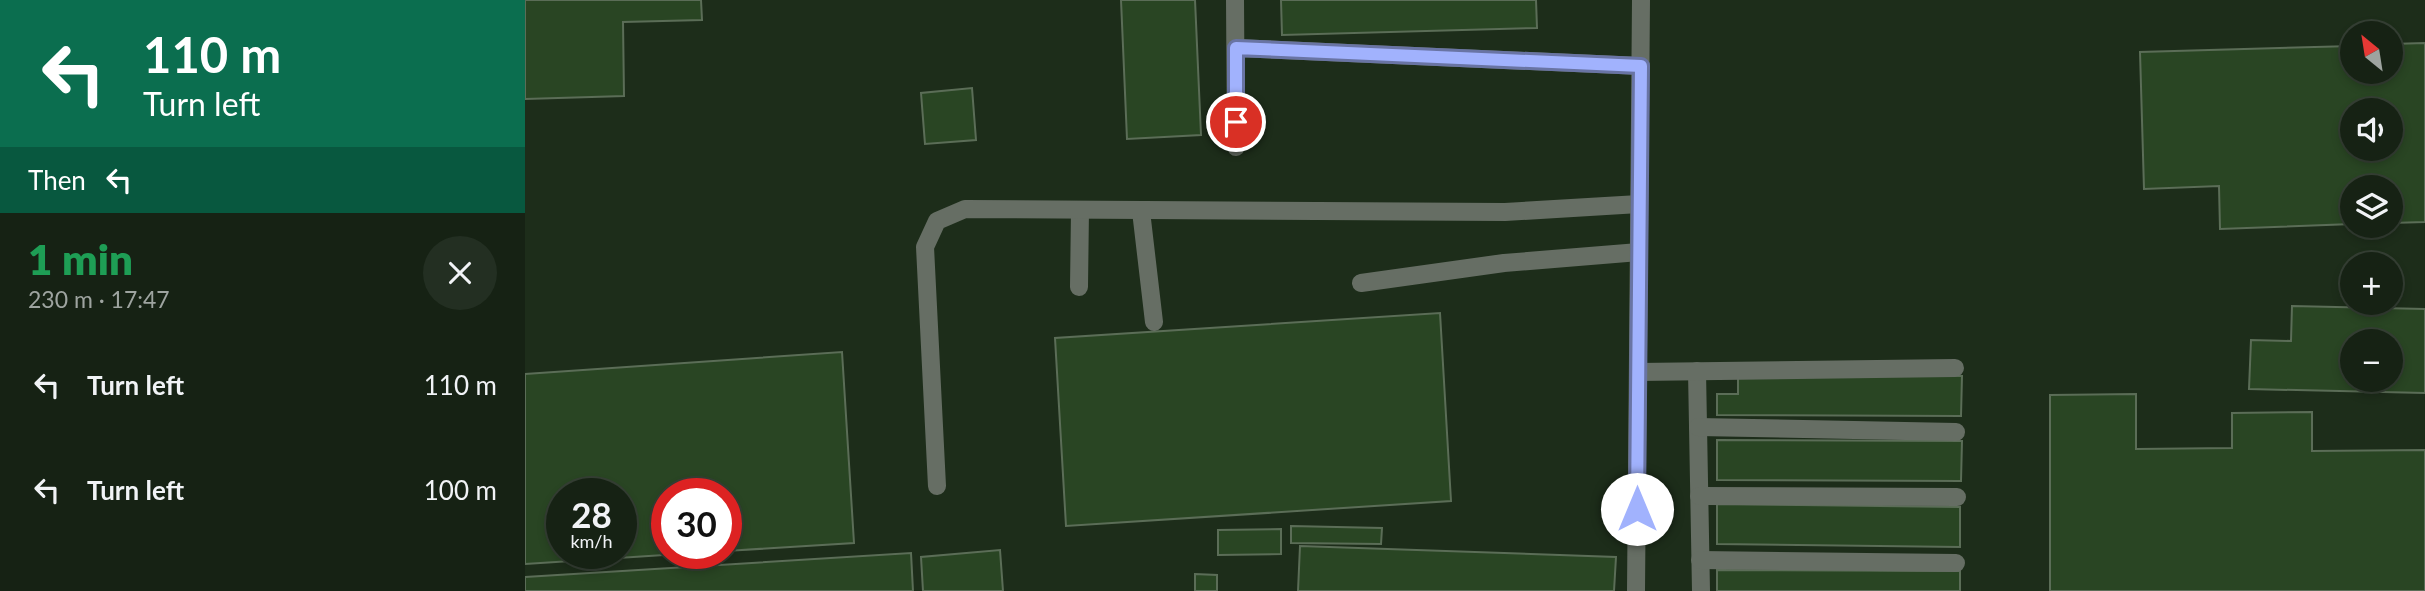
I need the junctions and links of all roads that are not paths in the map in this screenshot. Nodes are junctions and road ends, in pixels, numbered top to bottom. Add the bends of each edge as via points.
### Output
1 (1234, 0) edge
2 (1641, 0) edge
3 (1236, 48) junction
4 (1641, 66) junction
5 (1236, 147) dead end
6 (1639, 204) junction
7 (1080, 210) junction
8 (1141, 211) junction
9 (1639, 252) junction
10 (1361, 283) dead end
11 (1079, 287) dead end
12 (1154, 322) dead end
13 (1955, 368) dead end
14 (1697, 371) junction
15 (1638, 372) junction
16 (1698, 427) junction
17 (1956, 432) dead end
18 (937, 486) dead end
19 (1699, 496) junction
20 (1957, 497) dead end
21 (1700, 561) junction
22 (1956, 563) dead end
23 (1636, 591) edge
24 (1700, 591) edge

1 - 3 street
2 - 4 street
3 - 4 street
3 - 5 street
4 - 6 street
6 - 8 street via 1506,212
6 - 9 street
7 - 8 street
7 - 11 street
7 - 18 street via 965,209 937,221 925,247
8 - 12 street
9 - 10 street via 1504,263
9 - 15 street
13 - 14 street
14 - 15 street
14 - 16 street
15 - 23 street
16 - 17 street
16 - 19 street
19 - 20 street
19 - 21 street
21 - 22 street
21 - 24 street

